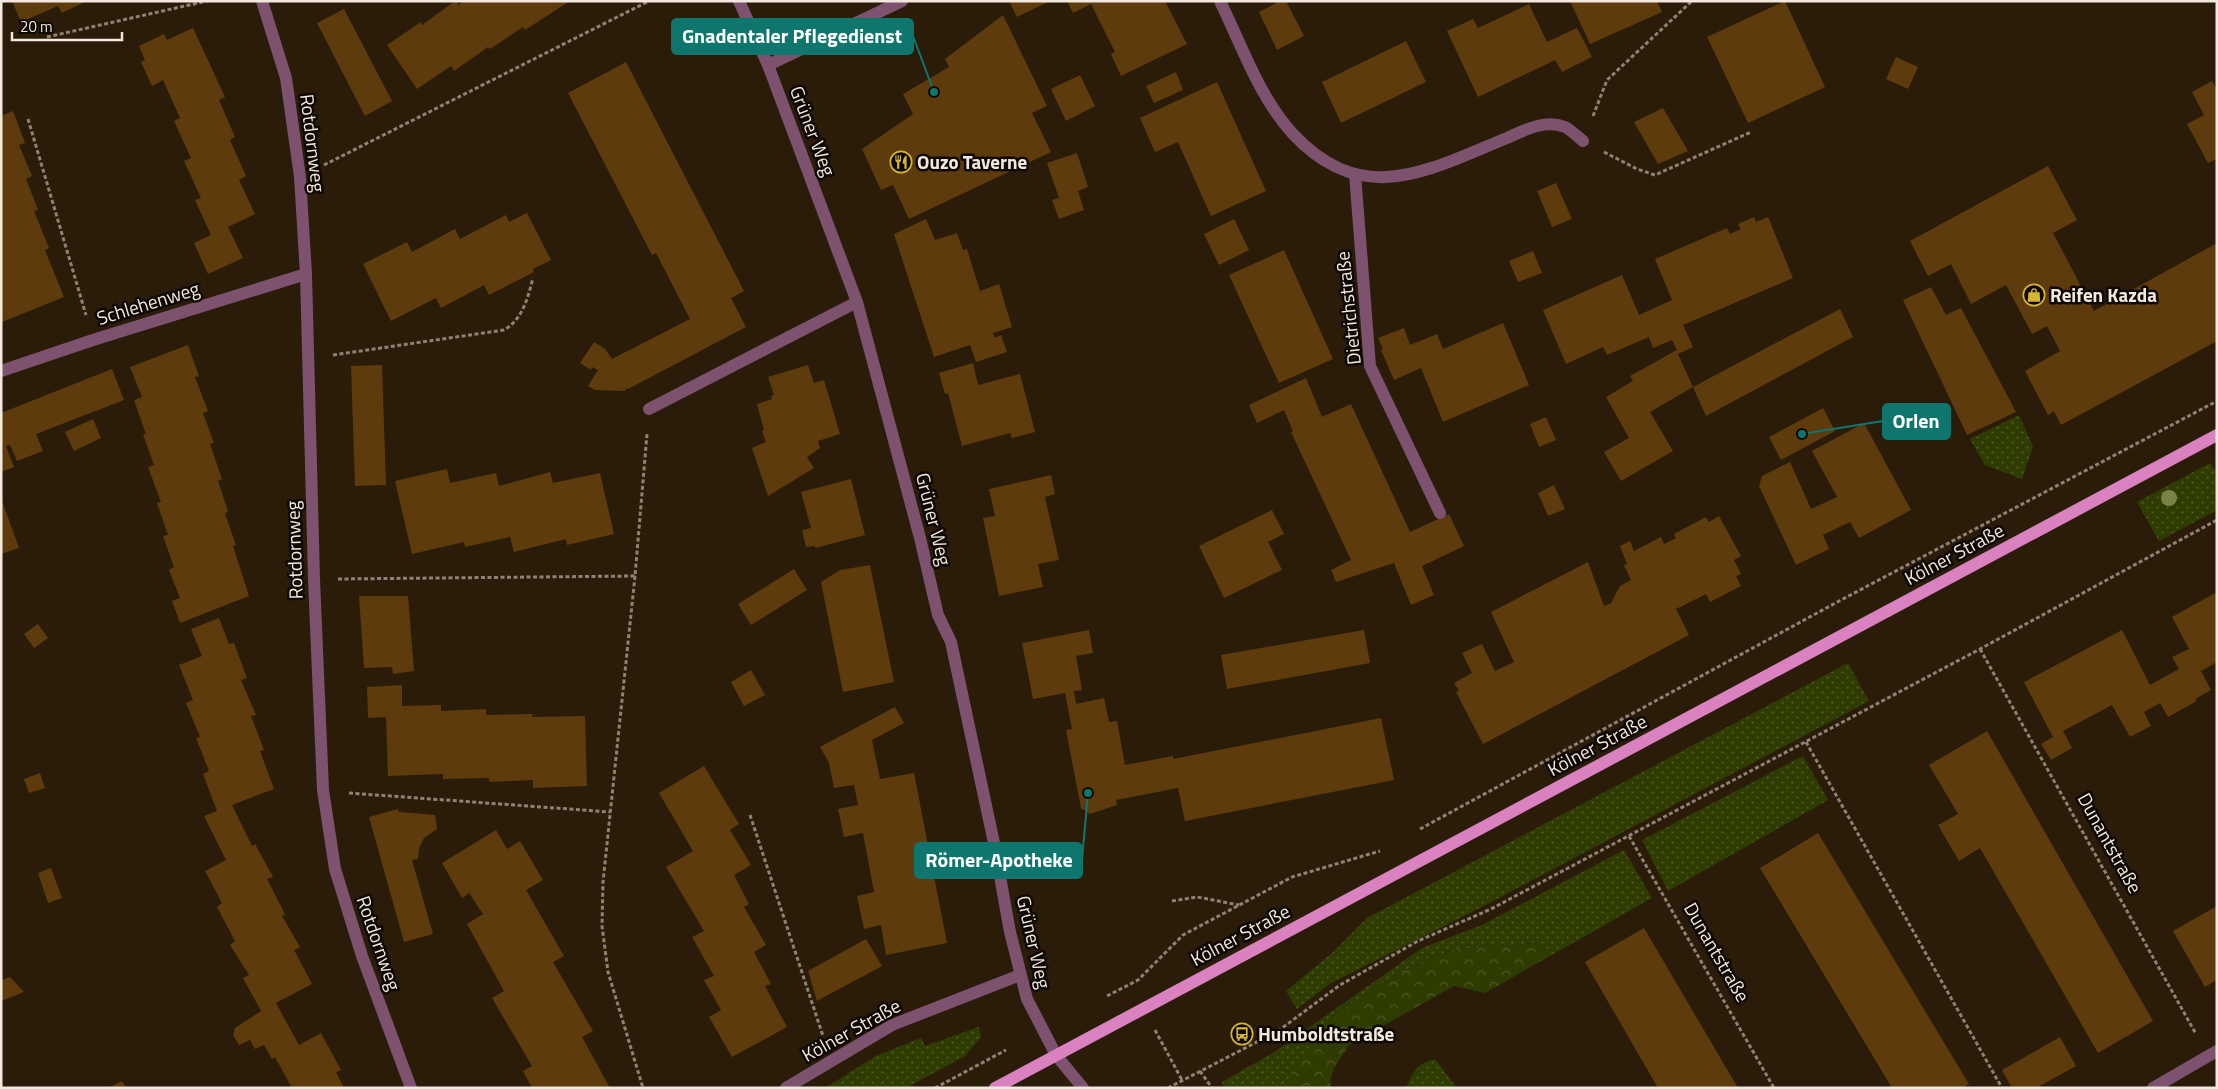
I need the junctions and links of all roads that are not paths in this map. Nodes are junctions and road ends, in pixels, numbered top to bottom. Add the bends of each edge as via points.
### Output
1 (262, 1) edge
2 (739, 1) edge
3 (902, 1) edge
4 (1220, 1) edge
5 (768, 65) junction
6 (1583, 141) road end
7 (1355, 174) junction
8 (306, 274) junction
9 (857, 302) junction
10 (1, 371) edge
11 (650, 409) road end
12 (2217, 435) edge
13 (1440, 513) dead end
14 (1020, 975) junction
15 (2212, 1054) edge
16 (1056, 1055) junction
17 (411, 1088) edge
18 (786, 1088) edge
19 (995, 1088) edge
20 (1083, 1088) edge
21 (2153, 1088) edge

1 - 8 street, Rotdornweg via 286,78 300,177
2 - 5 street, Grüner Weg
3 - 5 street
4 - 7 street via 1276,112 1312,152 1330,165
5 - 9 street, Grüner Weg
6 - 7 street via 1565,127 1538,125 1414,173 1375,178
7 - 13 street, Dietrichstraße via 1370,366
8 - 10 street, Schlehenweg
8 - 17 street, Rotdornweg via 323,790 335,869 362,956
9 - 11 street
9 - 14 street, Grüner Weg via 938,615 951,642
12 - 16 main road, Kölner Straße
14 - 16 street, Grüner Weg via 1027,999
14 - 18 street, Kölner Straße via 892,1025
15 - 21 street
16 - 19 main road, Kölner Straße
16 - 20 street

